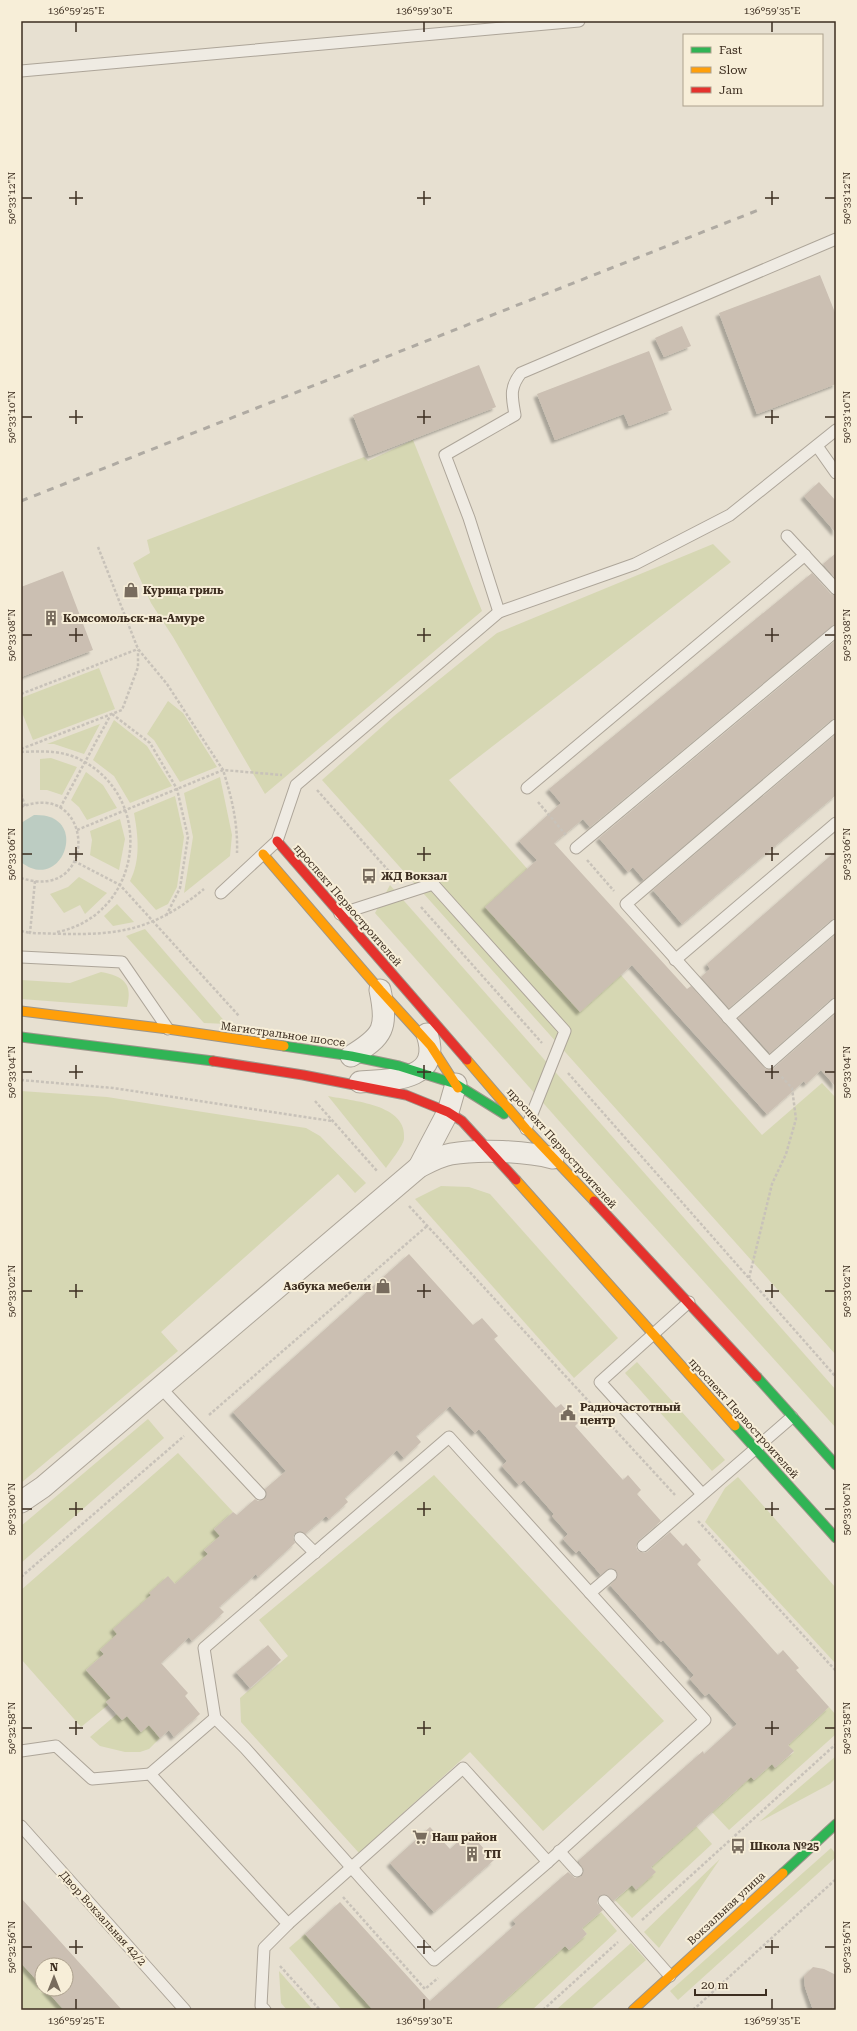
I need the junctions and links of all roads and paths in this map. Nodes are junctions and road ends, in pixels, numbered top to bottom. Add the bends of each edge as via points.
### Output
1 (579, 21) edge
2 (21, 71) edge
3 (836, 239) edge
4 (836, 430) edge
5 (817, 446) junction
6 (836, 473) edge
7 (787, 536) dead end
8 (98, 547) dead end
9 (805, 555) junction
10 (836, 589) edge
11 (499, 612) junction
12 (836, 631) edge
13 (138, 649) junction
14 (21, 694) edge
15 (112, 714) junction
16 (836, 725) edge
17 (21, 751) edge
18 (85, 763) junction
19 (223, 770) junction
20 (306, 777) junction
21 (526, 788) dead end
22 (177, 789) junction
23 (21, 794) edge
24 (25, 806) junction
25 (21, 807) edge
26 (60, 808) junction
27 (126, 810) junction
28 (836, 823) edge
29 (77, 830) junction
30 (277, 841) junction
31 (576, 848) dead end
32 (263, 854) junction
33 (237, 859) dead end
34 (74, 861) junction
35 (21, 878) edge
36 (36, 882) junction
37 (120, 885) junction
38 (207, 887) dead end
39 (221, 892) dead end
40 (408, 892) junction
41 (340, 914) junction
42 (166, 916) junction
43 (154, 922) junction
44 (836, 925) edge
45 (21, 931) edge
46 (30, 933) junction
47 (21, 957) edge
48 (675, 960) junction
49 (406, 989) junction
50 (380, 990) junction
51 (836, 1004) edge
52 (21, 1011) edge
53 (241, 1018) dead end
54 (728, 1018) junction
55 (168, 1032) junction
56 (21, 1037) edge
57 (431, 1046) junction
58 (351, 1056) junction
59 (555, 1057) junction
60 (769, 1063) junction
61 (419, 1072) junction
62 (21, 1080) edge
63 (347, 1082) junction
64 (456, 1084) junction
65 (314, 1100) dead end
66 (467, 1103) dead end
67 (448, 1112) junction
68 (332, 1122) junction
69 (480, 1128) dead end
70 (526, 1129) junction
71 (492, 1153) junction
72 (553, 1158) junction
73 (419, 1167) junction
74 (393, 1189) junction
75 (426, 1226) junction
76 (749, 1279) junction
77 (689, 1302) junction
78 (653, 1336) junction
79 (836, 1377) edge
80 (160, 1387) junction
81 (792, 1417) junction
82 (197, 1425) junction
83 (755, 1448) junction
84 (836, 1465) edge
85 (260, 1494) dead end
86 (702, 1494) junction
87 (21, 1502) edge
88 (687, 1508) junction
89 (300, 1538) dead end
90 (836, 1538) edge
91 (643, 1546) dead end
92 (315, 1553) junction
93 (610, 1575) dead end
94 (21, 1577) edge
95 (590, 1593) junction
96 (836, 1671) edge
97 (215, 1718) junction
98 (836, 1744) edge
99 (21, 1751) edge
100 (150, 1774) junction
101 (836, 1824) edge
102 (21, 1826) edge
103 (559, 1851) junction
104 (548, 1862) junction
105 (352, 1868) junction
106 (577, 1871) dead end
107 (836, 1879) edge
108 (604, 1901) dead end
109 (288, 1924) junction
110 (631, 1930) junction
111 (280, 1965) dead end
112 (670, 1976) junction
113 (639, 2008) edge
114 (185, 2010) edge
115 (265, 2010) edge
116 (320, 2010) edge
117 (543, 2010) edge
118 (693, 2010) edge

1 - 2 lane
3 - 11 lane via 521,373 513,383 514,415 445,455 469,518
4 - 5 lane
5 - 6 lane
5 - 11 lane via 730,515 635,564
7 - 9 lane
8 - 13 path
9 - 10 lane
9 - 21 lane
11 - 20 lane
12 - 31 lane
13 - 14 path
13 - 15 path via 138,667 122,710
13 - 19 path via 167,684
15 - 17 path
15 - 18 path
15 - 22 path via 150,743
16 - 48 lane via 626,904
17 - 18 path via 52,751
18 - 26 path
18 - 27 path via 108,781
19 - 20 path
19 - 22 path
19 - 33 path via 236,819
20 - 30 lane via 296,786
20 - 40 path
22 - 27 path
22 - 42 path via 188,837 180,888
23 - 24 path
24 - 25 path
24 - 26 path via 45,802
26 - 29 path via 70,815
27 - 29 path
27 - 37 path via 132,839 128,870
28 - 48 lane
29 - 34 path via 80,841
30 - 32 lane
30 - 41 main road, проспект Первостроителей
32 - 39 lane
32 - 50 main road
34 - 36 path via 61,876
34 - 37 path
35 - 36 path
36 - 46 path
37 - 43 path
37 - 46 path via 112,899 89,920 59,932
38 - 42 path via 184,906
40 - 41 lane
40 - 59 path
40 - 59 lane via 432,884 565,1031
41 - 49 main road, проспект Первостроителей
42 - 43 path
43 - 46 path via 120,932 97,935
43 - 53 path
44 - 54 lane
45 - 46 path
47 - 55 lane via 122,962
48 - 54 lane
49 - 57 street
49 - 70 main road, проспект Первостроителей
50 - 57 main road
50 - 58 street via 384,1012 381,1032 375,1040
51 - 60 lane
52 - 55 main road, Магистральное шоссе
54 - 60 lane
55 - 58 main road, Магистральное шоссе
56 - 63 main road via 165,1051
57 - 61 street via 429,1057
57 - 64 main road
58 - 61 main road, Магистральное шоссе
59 - 70 lane
59 - 76 path
60 - 76 path via 792,1088 796,1119 786,1154 772,1184
61 - 63 street via 386,1081
61 - 64 main road, Магистральное шоссе
62 - 68 path via 113,1088
63 - 67 main road via 406,1095
64 - 66 main road
64 - 67 street
64 - 70 main road, Магистральное шоссе
65 - 68 path
67 - 71 main road via 462,1122
67 - 73 street
68 - 74 path
69 - 71 main road
70 - 72 main road, проспект Первостроителей
71 - 72 street via 538,1154
71 - 73 street via 450,1154
71 - 78 main road, проспект Первостроителей
72 - 77 main road, проспект Первостроителей
73 - 74 street
74 - 75 path
74 - 80 street
75 - 82 path
75 - 88 path
76 - 79 path
77 - 78 lane
77 - 81 main road, проспект Первостроителей
78 - 83 main road, проспект Первостроителей
78 - 86 lane via 600,1382
80 - 82 lane
80 - 87 street via 43,1487
81 - 83 lane
81 - 84 main road, проспект Первостроителей
82 - 85 lane
82 - 94 path
83 - 86 lane
83 - 90 main road, проспект Первостроителей
86 - 88 lane
88 - 91 lane
88 - 96 path
89 - 92 lane
92 - 95 lane via 449,1437
92 - 97 lane via 204,1648
93 - 95 lane
95 - 103 lane via 705,1720
97 - 100 lane
97 - 105 lane
98 - 110 path
99 - 100 lane via 56,1746 92,1779
100 - 109 lane
101 - 112 main road, Вокзальная улица
102 - 114 lane, Двор Вокзальная 42/2
103 - 104 lane
103 - 106 lane
104 - 105 lane via 434,1960
104 - 105 lane via 463,1768
105 - 109 lane
107 - 118 path
108 - 110 lane
109 - 115 lane via 264,1948 261,2006
110 - 112 lane
110 - 117 path
111 - 116 path
112 - 113 main road, Вокзальная улица

